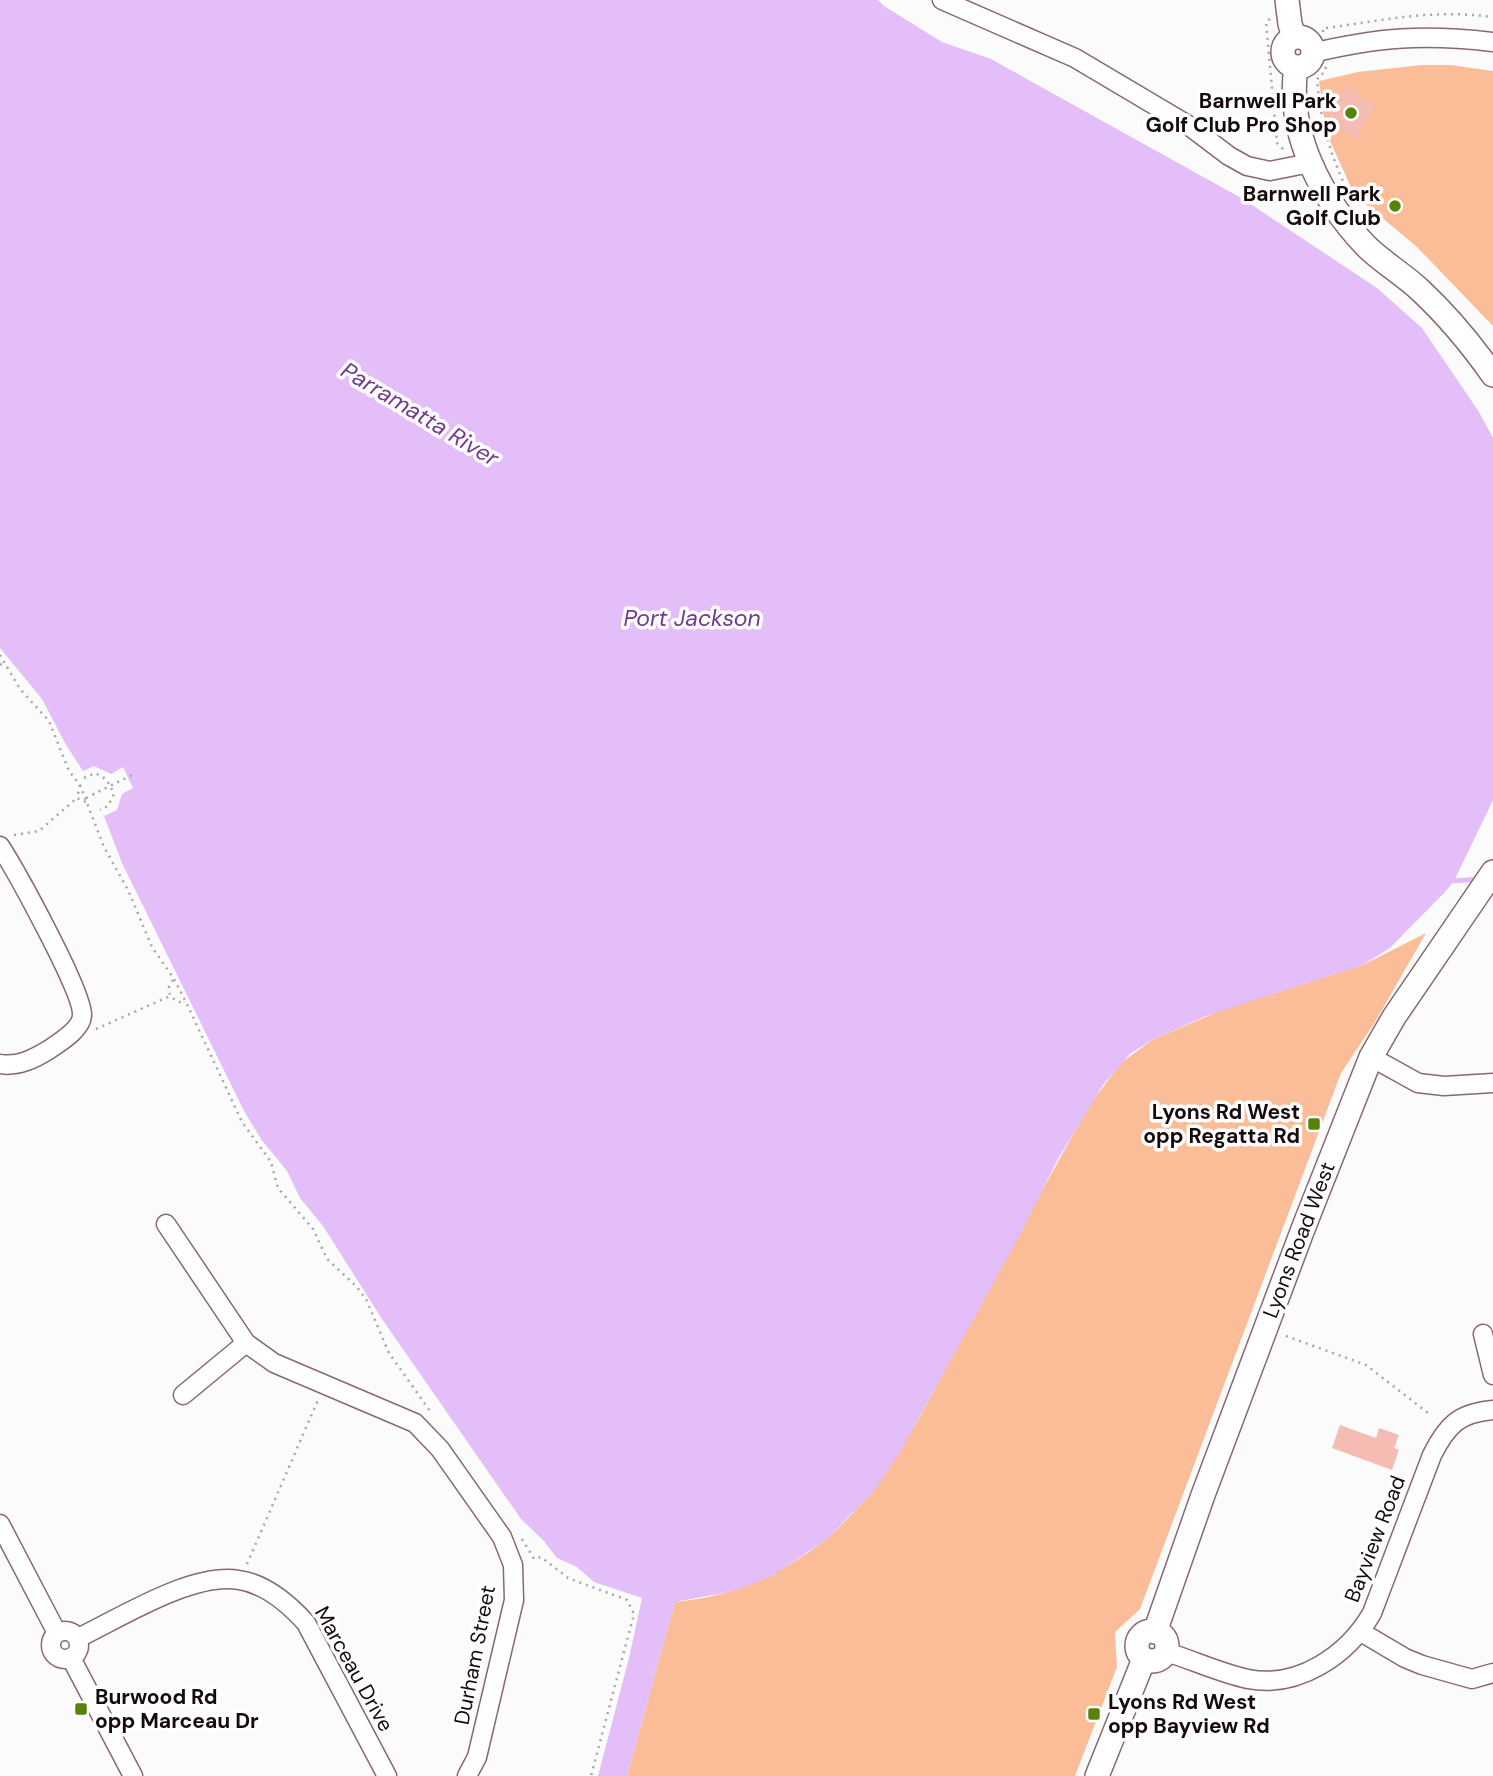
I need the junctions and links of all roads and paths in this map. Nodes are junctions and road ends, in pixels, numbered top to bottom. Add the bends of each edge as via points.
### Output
1 (942, 0) edge
2 (1287, 0) edge
3 (1493, 17) edge
4 (1266, 22) dead end
5 (1323, 28) dead end
6 (1493, 42) edge
7 (1311, 63) junction
8 (1278, 135) dead end
9 (1310, 163) junction
10 (1348, 190) dead end
11 (1493, 375) edge
12 (0, 655) edge
13 (0, 664) edge
14 (8, 667) junction
15 (132, 775) dead end
16 (84, 778) dead end
17 (80, 785) junction
18 (111, 786) junction
19 (78, 798) junction
20 (86, 798) junction
21 (88, 803) junction
22 (100, 810) dead end
23 (4, 846) edge
24 (1493, 872) edge
25 (174, 979) junction
26 (170, 996) junction
27 (186, 1002) junction
28 (80, 1022) junction
29 (1371, 1057) junction
30 (0, 1064) edge
31 (1493, 1083) edge
32 (166, 1224) dead end
33 (1483, 1334) dead end
34 (1286, 1336) dead end
35 (246, 1343) junction
36 (1493, 1376) edge
37 (324, 1384) junction
38 (183, 1395) dead end
39 (1493, 1410) edge
40 (1429, 1413) dead end
41 (435, 1419) dead end
42 (0, 1524) edge
43 (518, 1534) dead end
44 (240, 1580) junction
45 (1361, 1632) junction
46 (57, 1633) junction
47 (78, 1638) junction
48 (1155, 1647) junction
49 (71, 1658) junction
50 (1493, 1673) edge
51 (133, 1776) edge
52 (387, 1776) edge
53 (467, 1776) edge
54 (591, 1776) edge
55 (1097, 1776) edge

1 - 9 street via 1074,58 1188,125 1247,166 1270,171
2 - 7 main road via 1294,37 1307,40
3 - 5 path via 1418,14
4 - 8 path
6 - 7 street via 1455,37 1365,41
7 - 9 main road via 1294,80
7 - 10 path via 1329,148
9 - 11 main road via 1329,200 1367,248 1452,322
12 - 14 path
13 - 14 path
14 - 17 path via 48,721 69,771
15 - 18 path
16 - 18 path via 95,773
17 - 19 path
17 - 20 path
18 - 20 path
18 - 22 path via 114,794
19 - 21 path
19 - 23 path via 40,831
20 - 21 path
21 - 25 path via 152,947
23 - 28 street via 79,999
24 - 29 main road, Lyons Road West
25 - 26 path
25 - 27 path
26 - 27 path
26 - 28 path via 95,1030
27 - 41 path via 242,1122 271,1162 278,1188 313,1229 327,1259 366,1299 389,1353
28 - 30 street via 38,1056 10,1066
29 - 31 street via 1418,1083
29 - 48 main road, Lyons Road West via 1203,1495
32 - 35 street, Durham Street
33 - 36 street
34 - 40 path via 1366,1365
35 - 37 street, Durham Street via 274,1363
35 - 38 street
37 - 44 path
37 - 53 street, Durham Street via 415,1423 440,1448 502,1537 513,1565 514,1600 477,1757
39 - 45 street, Bayview Road via 1463,1416 1440,1439 1381,1595
42 - 46 street
43 - 54 path via 534,1559 541,1557 568,1578 627,1600 634,1614
44 - 47 street, Marceau Drive via 192,1584
44 - 52 street, Marceau Drive via 267,1590 306,1623
45 - 48 street, Bayview Road via 1311,1670 1273,1680 1231,1675
45 - 50 street via 1422,1665 1472,1679
46 - 47 street via 66,1631
46 - 49 street via 52,1640 54,1654
47 - 49 street via 79,1648
48 - 55 main road, Lyons Road West
49 - 51 street

